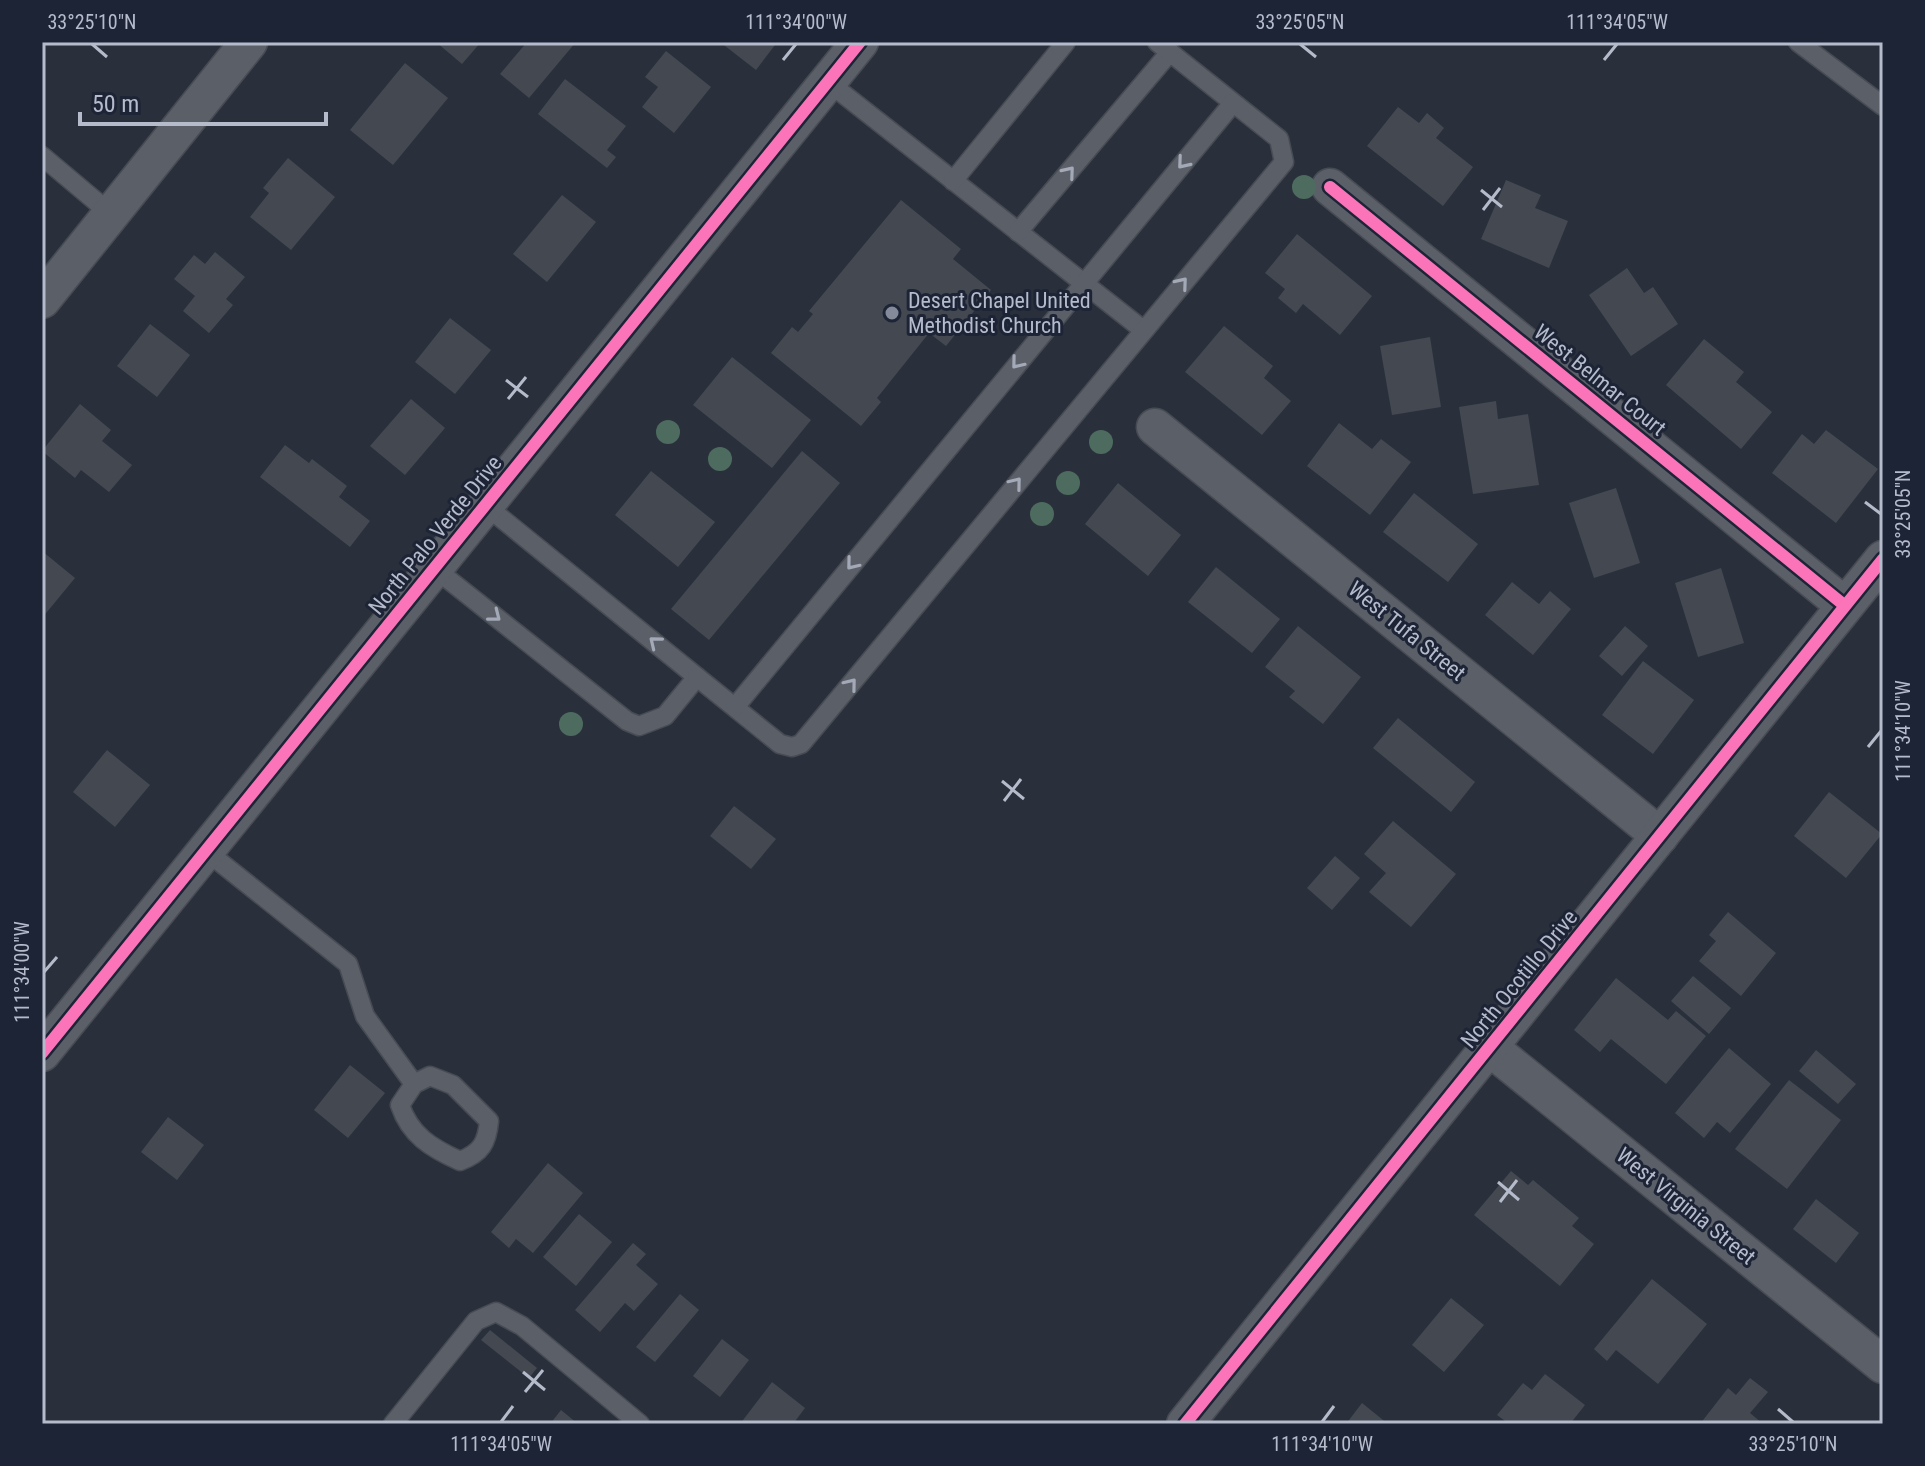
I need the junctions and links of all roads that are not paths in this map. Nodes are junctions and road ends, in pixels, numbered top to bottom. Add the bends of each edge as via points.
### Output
1 (249, 42) edge
2 (860, 42) edge
3 (1066, 42) edge
4 (1798, 42) edge
5 (1164, 47) edge
6 (828, 82) junction
7 (1233, 103) junction
8 (1883, 106) edge
9 (45, 166) edge
10 (953, 181) junction
11 (1330, 187) dead end
12 (111, 214) junction
13 (1018, 232) junction
14 (1083, 283) junction
15 (42, 300) edge
16 (1142, 329) junction
17 (1155, 427) dead end
18 (485, 505) junction
19 (1883, 559) edge
20 (434, 568) junction
21 (1844, 605) junction
22 (697, 677) junction
23 (735, 707) junction
24 (1660, 836) junction
25 (206, 851) junction
26 (1489, 1047) junction
27 (42, 1053) edge
28 (414, 1084) junction
29 (1883, 1365) edge
30 (393, 1424) edge
31 (640, 1424) edge
32 (1185, 1424) edge

1 - 12 street
2 - 6 street, North Palo Verde Drive
3 - 10 lane
4 - 8 lane
5 - 7 lane
13 -> 5 lane
6 - 10 lane
6 - 18 street, North Palo Verde Drive
7 -> 14 lane
16 -> 7 lane via 1284,162 1279,139
9 - 12 lane
10 - 13 lane
11 - 21 street, West Belmar Court
12 - 15 street
13 - 14 lane
14 - 16 lane
14 -> 23 lane
23 -> 16 lane via 780,744 801,744
17 - 24 street, West Tufa Street
18 - 20 street, North Palo Verde Drive
22 -> 18 lane
19 - 21 street, North Ocotillo Drive
20 -> 22 lane via 639,726 665,716
20 - 25 street, North Palo Verde Drive
21 - 24 street, North Ocotillo Drive
22 - 23 lane
24 - 26 street, North Ocotillo Drive
25 - 27 street, North Palo Verde Drive
25 - 28 lane via 348,964 365,1016
26 - 29 street, West Virginia Street
26 - 32 street, North Ocotillo Drive
28 - 28 lane via 430,1076 453,1085 489,1121 487,1141 460,1161 433,1149 407,1125 400,1105
30 - 31 lane via 476,1321 496,1312 522,1326

